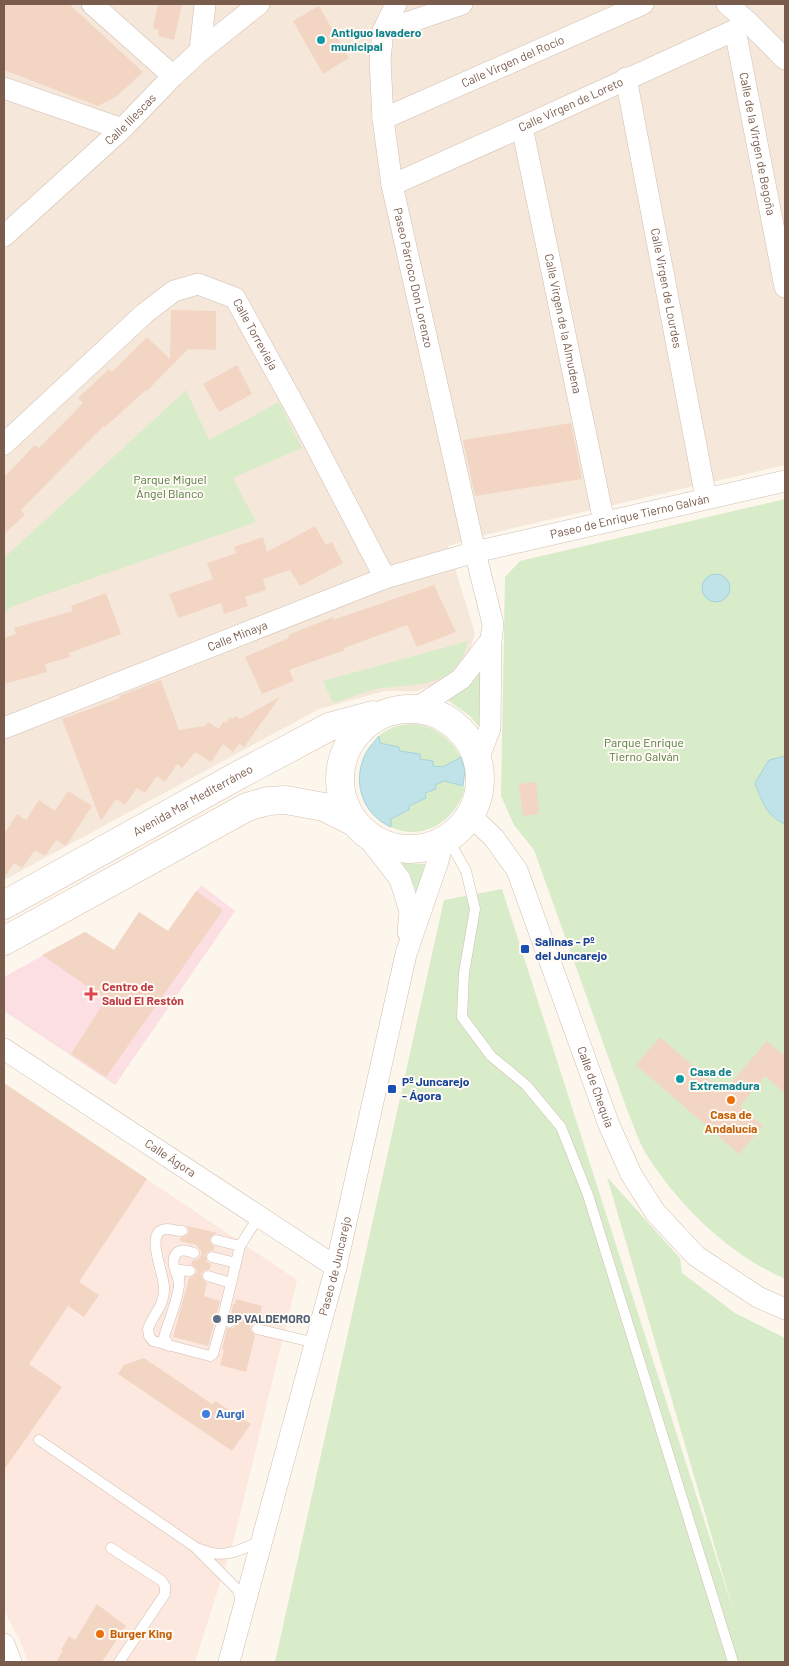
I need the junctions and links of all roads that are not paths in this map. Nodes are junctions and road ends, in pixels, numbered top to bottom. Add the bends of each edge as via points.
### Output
1 (92, 4) edge
2 (205, 4) edge
3 (259, 4) edge
4 (396, 4) edge
5 (462, 4) edge
6 (643, 4) edge
7 (727, 4) edge
8 (741, 26) junction
9 (383, 31) junction
10 (200, 52) junction
11 (785, 59) edge
12 (173, 76) junction
13 (626, 78) junction
14 (4, 88) edge
15 (383, 119) junction
16 (522, 127) junction
17 (122, 129) junction
18 (392, 184) junction
19 (4, 236) edge
20 (785, 287) edge
21 (4, 444) edge
22 (785, 480) edge
23 (706, 498) junction
24 (604, 522) junction
25 (474, 552) junction
26 (385, 578) junction
27 (490, 640) junction
28 (402, 710) junction
29 (4, 728) edge
30 (478, 760) junction
31 (471, 816) junction
32 (360, 828) junction
33 (445, 840) junction
34 (4, 905) edge
35 (4, 941) edge
36 (406, 954) junction
37 (4, 1049) edge
38 (259, 1216) junction
39 (182, 1232) dead end
40 (216, 1240) dead end
41 (240, 1246) junction
42 (194, 1253) dead end
43 (212, 1257) dead end
44 (236, 1263) junction
45 (336, 1267) junction
46 (190, 1272) dead end
47 (208, 1276) dead end
48 (179, 1283) junction
49 (231, 1283) junction
50 (785, 1309) edge
51 (257, 1328) dead end
52 (316, 1343) junction
53 (170, 1346) junction
54 (38, 1440) dead end
55 (263, 1539) junction
56 (195, 1547) junction
57 (111, 1548) dead end
58 (244, 1610) junction
59 (4, 1644) edge
60 (11, 1662) edge
61 (119, 1662) edge
62 (229, 1662) edge
63 (733, 1662) edge

1 - 12 street
2 - 10 street
3 - 10 street, Calle Illescas
4 - 9 street, Paseo Párroco Don Lorenzo
5 - 9 street
6 - 15 street, Calle Virgen del Rocío
7 - 8 street
8 - 11 street
8 - 13 street, Calle Virgen de Loreto
8 - 20 street, Calle de la Virgen de Begoña
9 - 15 street, Paseo Párroco Don Lorenzo via 380,60
10 - 12 street, Calle Illescas
12 - 17 street, Calle Illescas
13 - 16 street, Calle Virgen de Loreto
13 - 23 street, Calle Virgen de Lourdes
14 - 17 street
15 - 18 street, Paseo Párroco Don Lorenzo
16 - 18 street, Calle Virgen de Loreto
16 - 24 street, Calle Virgen de la Almudena
17 - 19 street, Calle Illescas
18 - 25 street, Paseo Párroco Don Lorenzo
21 - 26 street, Calle Torrevieja via 145,312 174,291 198,284 235,298 304,421
22 - 23 street, Paseo de Enrique Tierno Galván
23 - 24 street, Paseo de Enrique Tierno Galván
24 - 25 street, Paseo de Enrique Tierno Galván
25 - 26 street, Calle Minaya
25 - 27 street, Paseo Párroco Don Lorenzo via 493,624
26 - 29 street, Calle Minaya
27 - 28 street via 461,679
27 - 30 street, Paseo Párroco Don Lorenzo via 490,728
28 - 30 street via 436,713 454,724 469,740
28 - 32 street via 369,722 353,737 343,757 339,780 343,802
28 - 34 street, Avenida Mar Mediterráneo via 330,727
30 - 31 street via 479,794
31 - 33 street
31 - 50 street, Calle de Chequia via 494,838 516,870 609,1125 631,1174 656,1212 696,1256 758,1297
32 - 33 street via 384,845 406,850
32 - 35 street via 324,807 286,800 247,807
32 - 36 street, Paseo de Juncarejo via 400,879 410,911
33 - 36 street, Paseo de Juncarejo
33 - 63 lane via 466,871 475,909 464,973 462,1017 490,1056 526,1085 561,1127 588,1195
36 - 45 street, Paseo de Juncarejo
37 - 38 street, Calle Ágora
38 - 41 lane
38 - 45 street, Calle Ágora
39 - 53 lane via 162,1230 156,1234 155,1241 164,1287 163,1300 148,1329 149,1336 153,1341
40 - 41 lane
41 - 44 lane
42 - 48 lane via 176,1253 174,1268
43 - 44 lane
44 - 49 lane
45 - 52 street, Paseo de Juncarejo
46 - 48 lane via 180,1270
47 - 49 lane
48 - 53 lane via 164,1337
49 - 53 lane via 222,1318 228,1321 222,1322 213,1354 210,1356
51 - 52 lane
52 - 55 street, Paseo de Juncarejo
54 - 56 lane
55 - 56 lane via 229,1554 208,1553
55 - 58 street, Paseo de Juncarejo
56 - 58 lane via 238,1589
57 - 61 lane via 165,1586 165,1594
58 - 62 street, Paseo de Juncarejo
59 - 60 street

